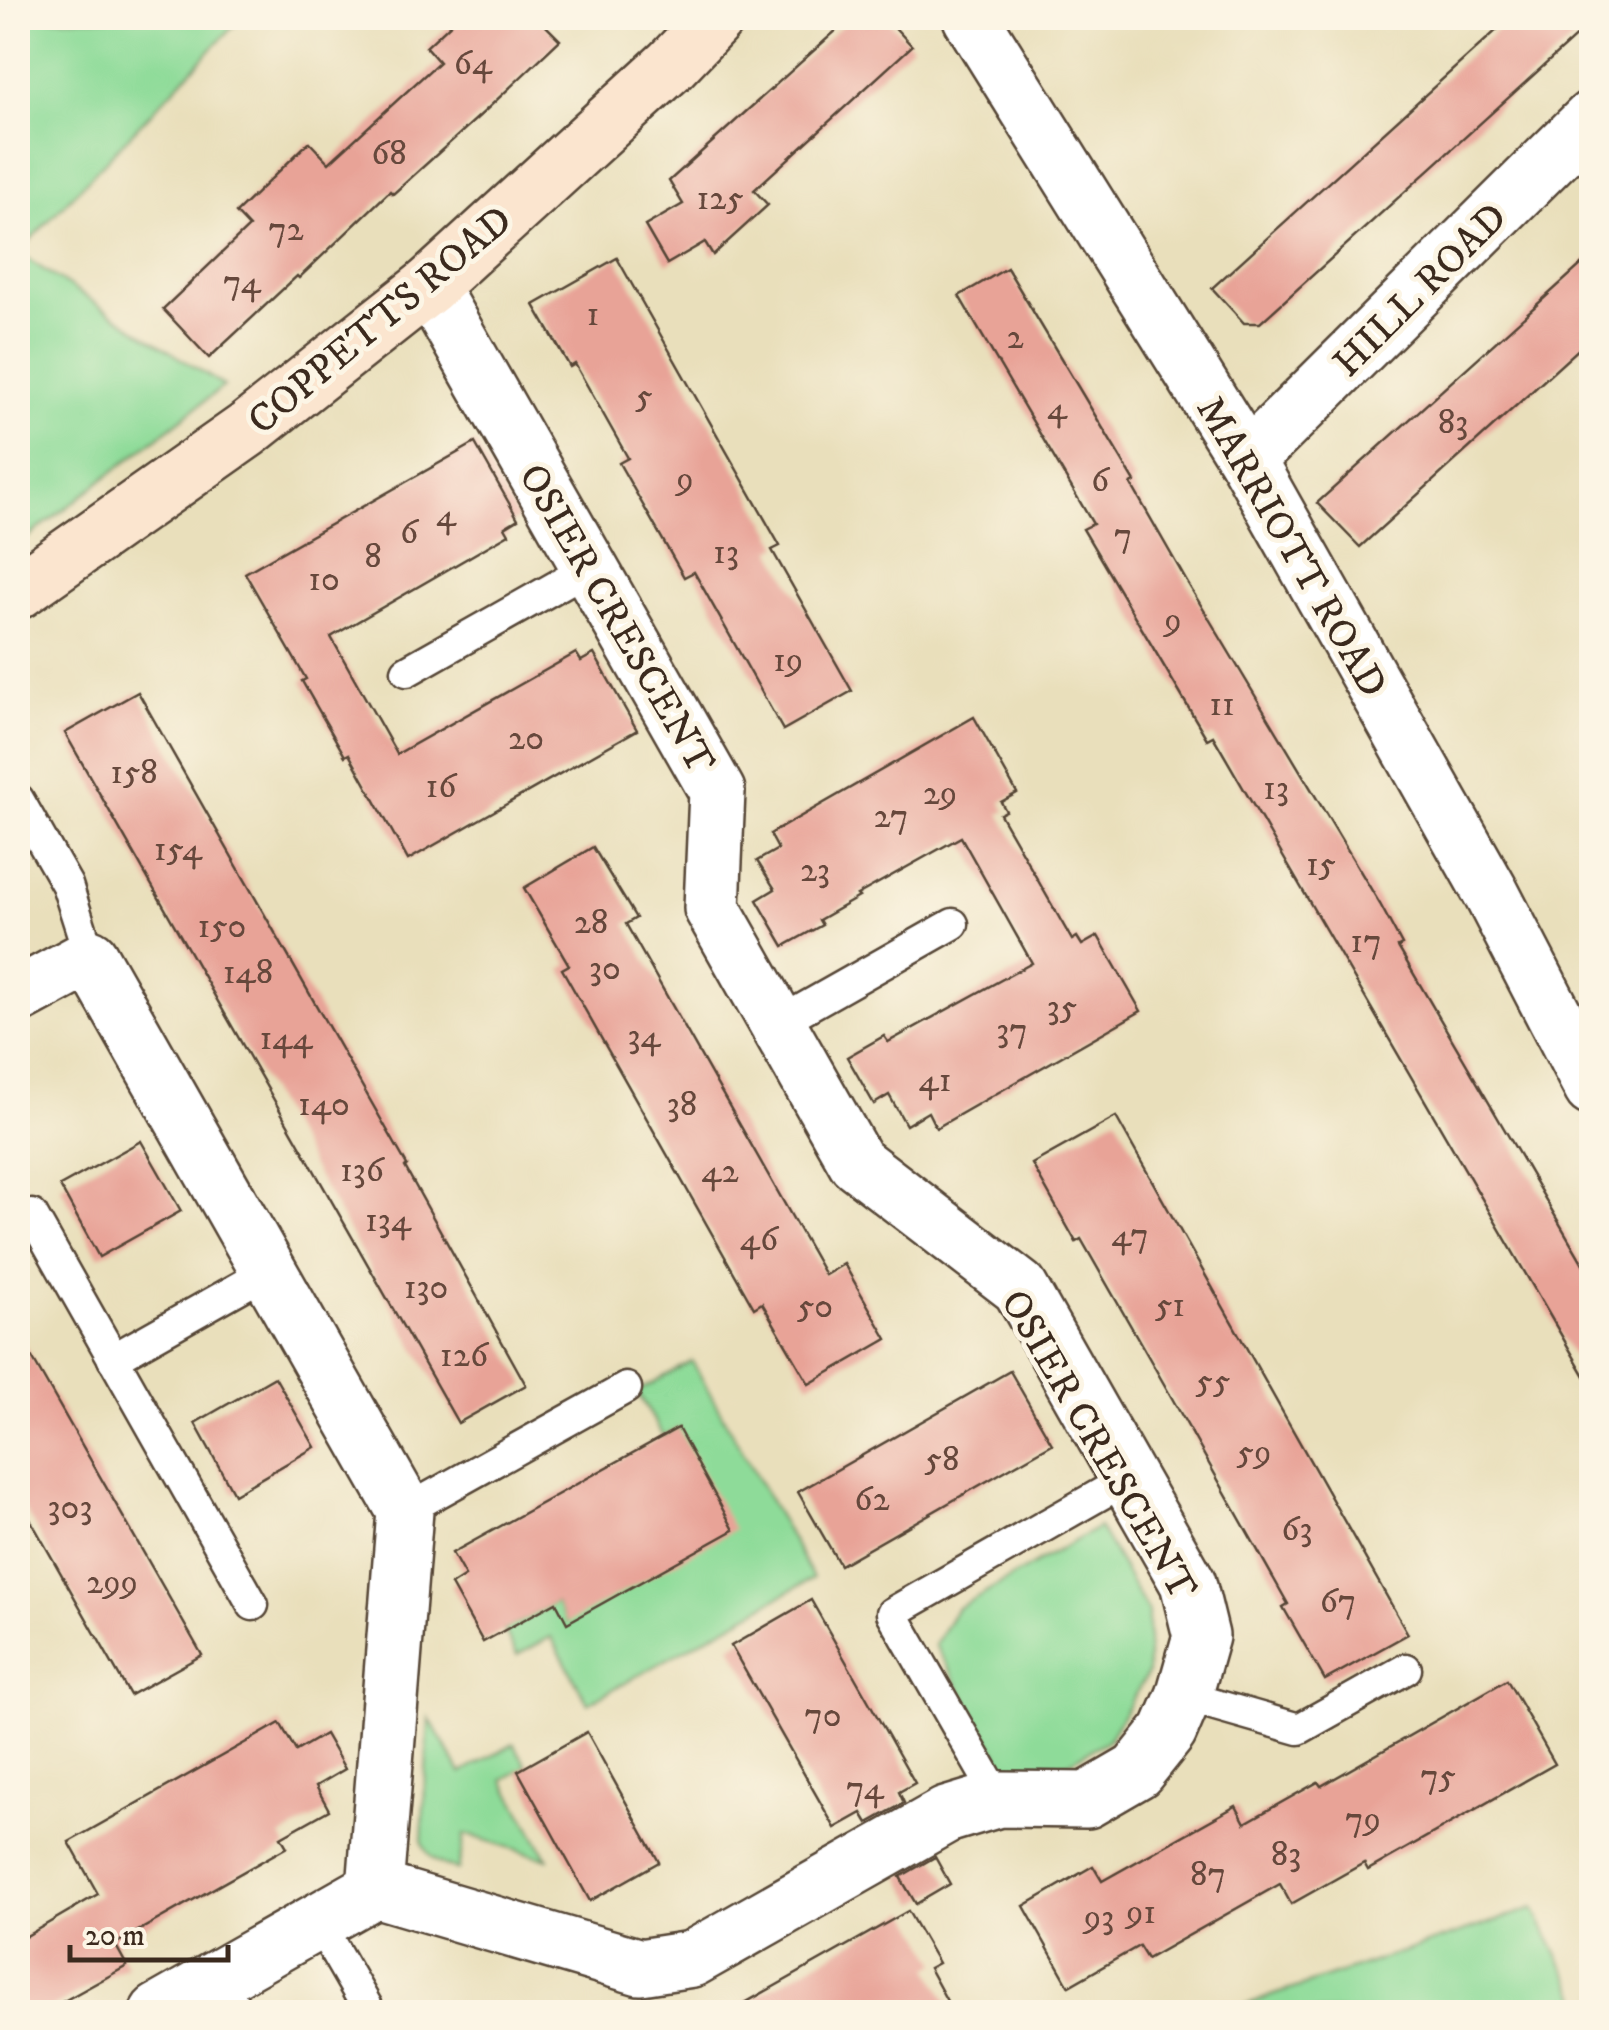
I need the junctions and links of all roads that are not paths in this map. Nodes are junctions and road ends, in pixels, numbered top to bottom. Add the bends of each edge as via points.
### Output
1 (716, 18) edge
2 (972, 18) edge
3 (1592, 118) edge
4 (428, 286) junction
5 (1248, 460) junction
6 (589, 568) junction
7 (18, 591) edge
8 (407, 671) dead end
9 (18, 799) edge
10 (953, 924) dead end
11 (90, 957) junction
12 (18, 996) edge
13 (778, 1023) junction
14 (1588, 1070) edge
15 (32, 1215) dead end
16 (269, 1271) junction
17 (114, 1359) junction
18 (626, 1388) dead end
19 (1128, 1478) junction
20 (406, 1511) junction
21 (253, 1605) dead end
22 (1406, 1669) dead end
23 (1184, 1696) junction
24 (999, 1799) junction
25 (375, 1889) junction
26 (318, 1922) junction
27 (228, 1995) edge
28 (158, 2012) edge
29 (370, 2012) edge

1 - 4 street, COPPETTS ROAD
2 - 5 street, MARRIOTT ROAD
3 - 5 street, HILL ROAD
4 - 6 street, OSIER CRESCENT
4 - 7 street, COPPETTS ROAD via 247,430
5 - 14 street, MARRIOTT ROAD
6 - 8 lane
6 - 13 street, OSIER CRESCENT via 716,791 712,908
9 - 11 lane via 66,885
10 - 13 lane
11 - 12 street
11 - 16 street
13 - 19 street, OSIER CRESCENT via 856,1162 1020,1288
15 - 17 lane
16 - 17 lane
16 - 20 street
17 - 21 lane
18 - 20 lane
19 - 23 street, OSIER CRESCENT via 1188,1583 1201,1636
19 - 24 lane via 892,1613
20 - 25 street
22 - 23 lane via 1299,1729
23 - 24 street, OSIER CRESCENT via 1169,1731 1136,1771 1087,1800
24 - 25 street, OSIER CRESCENT via 946,1815 692,1959 640,1967
25 - 26 street
26 - 27 street
26 - 29 lane
27 - 28 street

